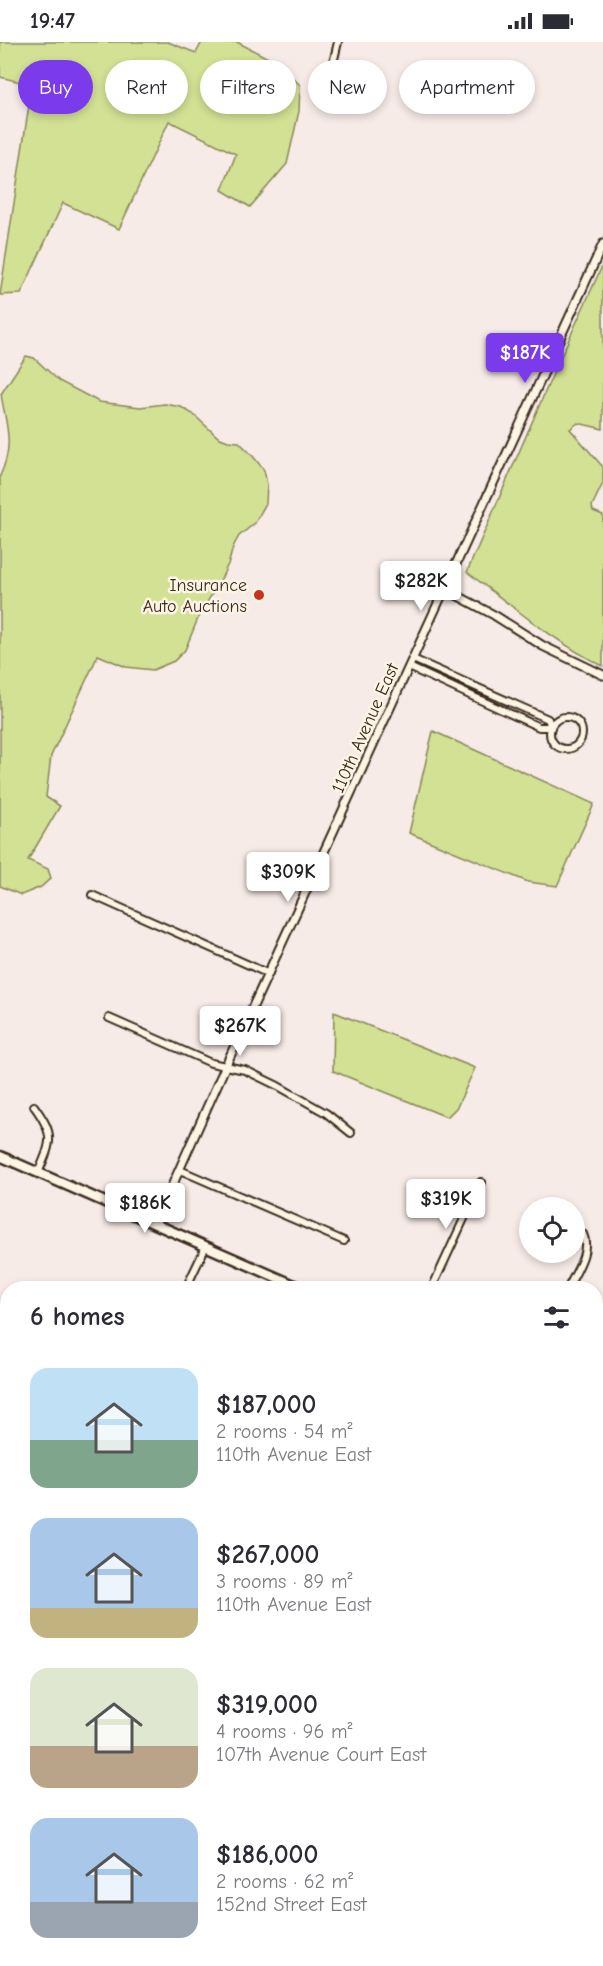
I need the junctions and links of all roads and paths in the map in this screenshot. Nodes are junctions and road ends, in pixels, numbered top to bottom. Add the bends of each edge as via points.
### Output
1 (338, 42) edge
2 (334, 59) dead end
3 (603, 244) edge
4 (445, 589) junction
5 (413, 659) junction
6 (409, 668) junction
7 (603, 675) edge
8 (551, 727) junction
9 (92, 895) dead end
10 (269, 974) junction
11 (109, 1018) dead end
12 (226, 1065) junction
13 (34, 1106) dead end
14 (351, 1133) dead end
15 (0, 1156) edge
16 (180, 1170) junction
17 (38, 1173) junction
18 (481, 1182) dead end
19 (155, 1224) junction
20 (344, 1242) dead end
21 (206, 1246) junction
22 (580, 1263) edge
23 (189, 1281) edge
24 (285, 1281) edge
25 (435, 1281) edge
26 (571, 1281) edge

1 - 2 street
3 - 4 street, 110th Avenue East
4 - 5 street, 110th Avenue East
4 - 7 street via 543,646
5 - 6 street, 110th Avenue East
5 - 8 street via 548,719
6 - 8 street via 539,727
6 - 10 street, 110th Avenue East
8 - 8 street via 553,742 561,748 572,748 581,736 580,726 573,719 563,717
9 - 10 street
10 - 12 street, 110th Avenue East
11 - 12 street via 211,1063
12 - 14 street via 245,1070 304,1100
12 - 16 street, 110th Avenue East
13 - 17 street via 49,1135
15 - 17 main road
16 - 19 street, 110th Avenue East
16 - 20 street
17 - 19 main road
18 - 25 street
19 - 21 main road
21 - 23 street
21 - 24 main road
22 - 26 street

